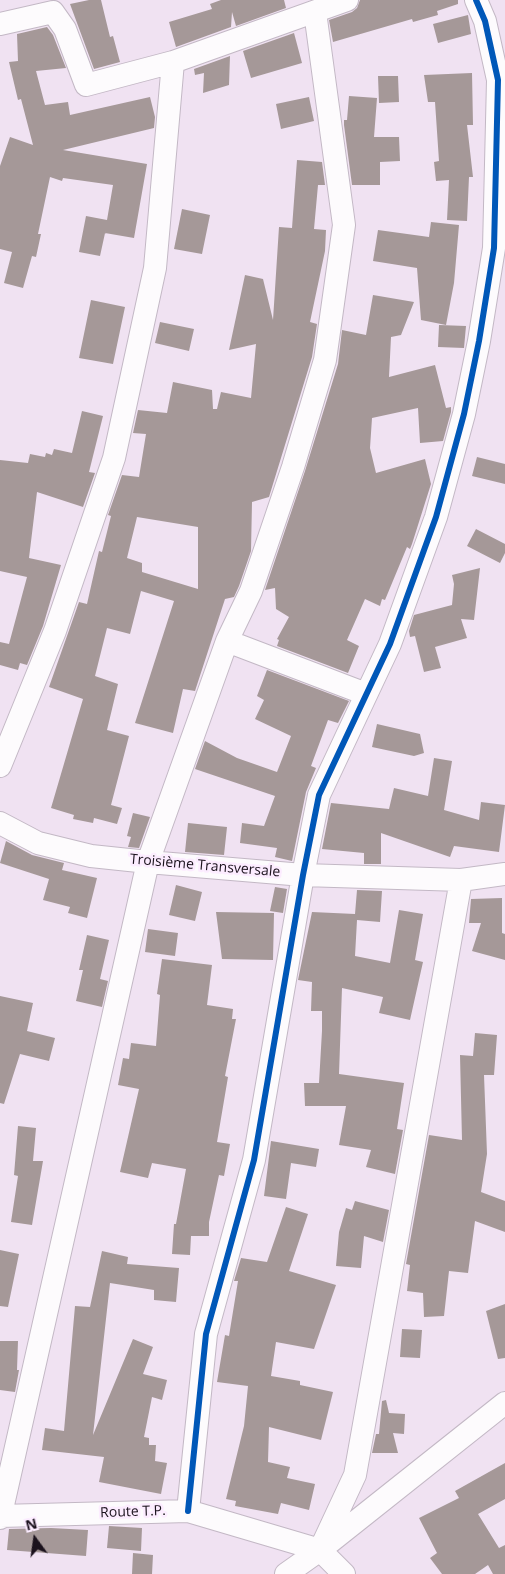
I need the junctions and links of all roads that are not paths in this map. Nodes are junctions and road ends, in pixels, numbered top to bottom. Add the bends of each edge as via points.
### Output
1 (347, 0) edge
2 (476, 0) edge
3 (315, 12) junction
4 (0, 24) edge
5 (173, 62) junction
6 (502, 81) edge
7 (227, 641) junction
8 (366, 694) junction
9 (0, 766) edge
10 (0, 823) edge
11 (148, 862) junction
12 (505, 874) edge
13 (303, 875) junction
14 (461, 880) junction
15 (505, 1403) edge
16 (188, 1511) junction
17 (0, 1517) edge
18 (320, 1550) junction
19 (286, 1574) edge
20 (344, 1574) edge

1 - 3 street
2 - 6 street
3 - 5 street
3 - 7 street via 344,225 328,341 293,467 251,591
4 - 5 street via 53,12 65,29 86,85
5 - 9 street via 155,268 114,458 55,631
6 - 8 street via 494,248 464,414 436,517 390,644
7 - 8 street
7 - 11 street
8 - 13 street via 319,795
10 - 11 street, Troisième Transversale via 38,843 91,856
11 - 13 street, Troisième Transversale
11 - 17 street
12 - 14 street, Troisième Transversale
13 - 14 street, Troisième Transversale
13 - 16 street via 254,1160 206,1334
14 - 18 street via 355,1475
15 - 18 street
16 - 17 street, Route T.P.
16 - 18 street, Route T.P.
18 - 19 street
18 - 20 street

